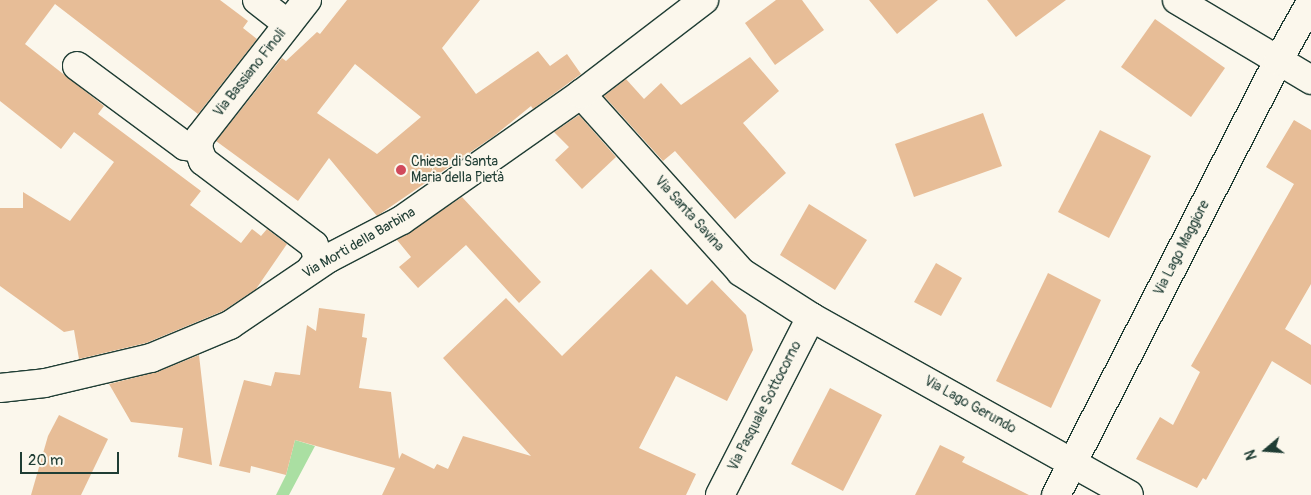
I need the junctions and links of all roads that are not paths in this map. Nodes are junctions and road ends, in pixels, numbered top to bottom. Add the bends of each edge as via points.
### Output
1 (257, 0) edge
2 (307, 0) edge
3 (704, 0) edge
4 (1177, 0) edge
5 (1311, 2) edge
6 (288, 24) junction
7 (1278, 61) junction
8 (77, 66) dead end
9 (1311, 80) edge
10 (581, 94) junction
11 (198, 148) junction
12 (311, 269) junction
13 (811, 317) junction
14 (0, 388) edge
15 (1072, 462) junction
16 (720, 495) edge
17 (1056, 495) edge
18 (1129, 495) edge

1 - 6 street
2 - 6 street, Via Bassiano Finoli
3 - 10 street, Via Morti della Barbina
4 - 7 street
5 - 7 street, Via Lago Maggiore
6 - 11 street, Via Bassiano Finoli via 200,137
7 - 9 street
7 - 15 street, Via Lago Maggiore
8 - 11 street via 185,146
10 - 12 street, Via Morti della Barbina via 402,220
10 - 13 street, Via Santa Savina via 741,272
11 - 12 street via 203,161 314,245 319,256
12 - 14 street, Via Morti della Barbina via 230,325 165,354 45,383
13 - 15 street, Via Lago Gerundo
13 - 16 street, Via Pasquale Sottocorno
15 - 17 street, Via Lago Maggiore
15 - 18 street, Via Lago Gerundo

